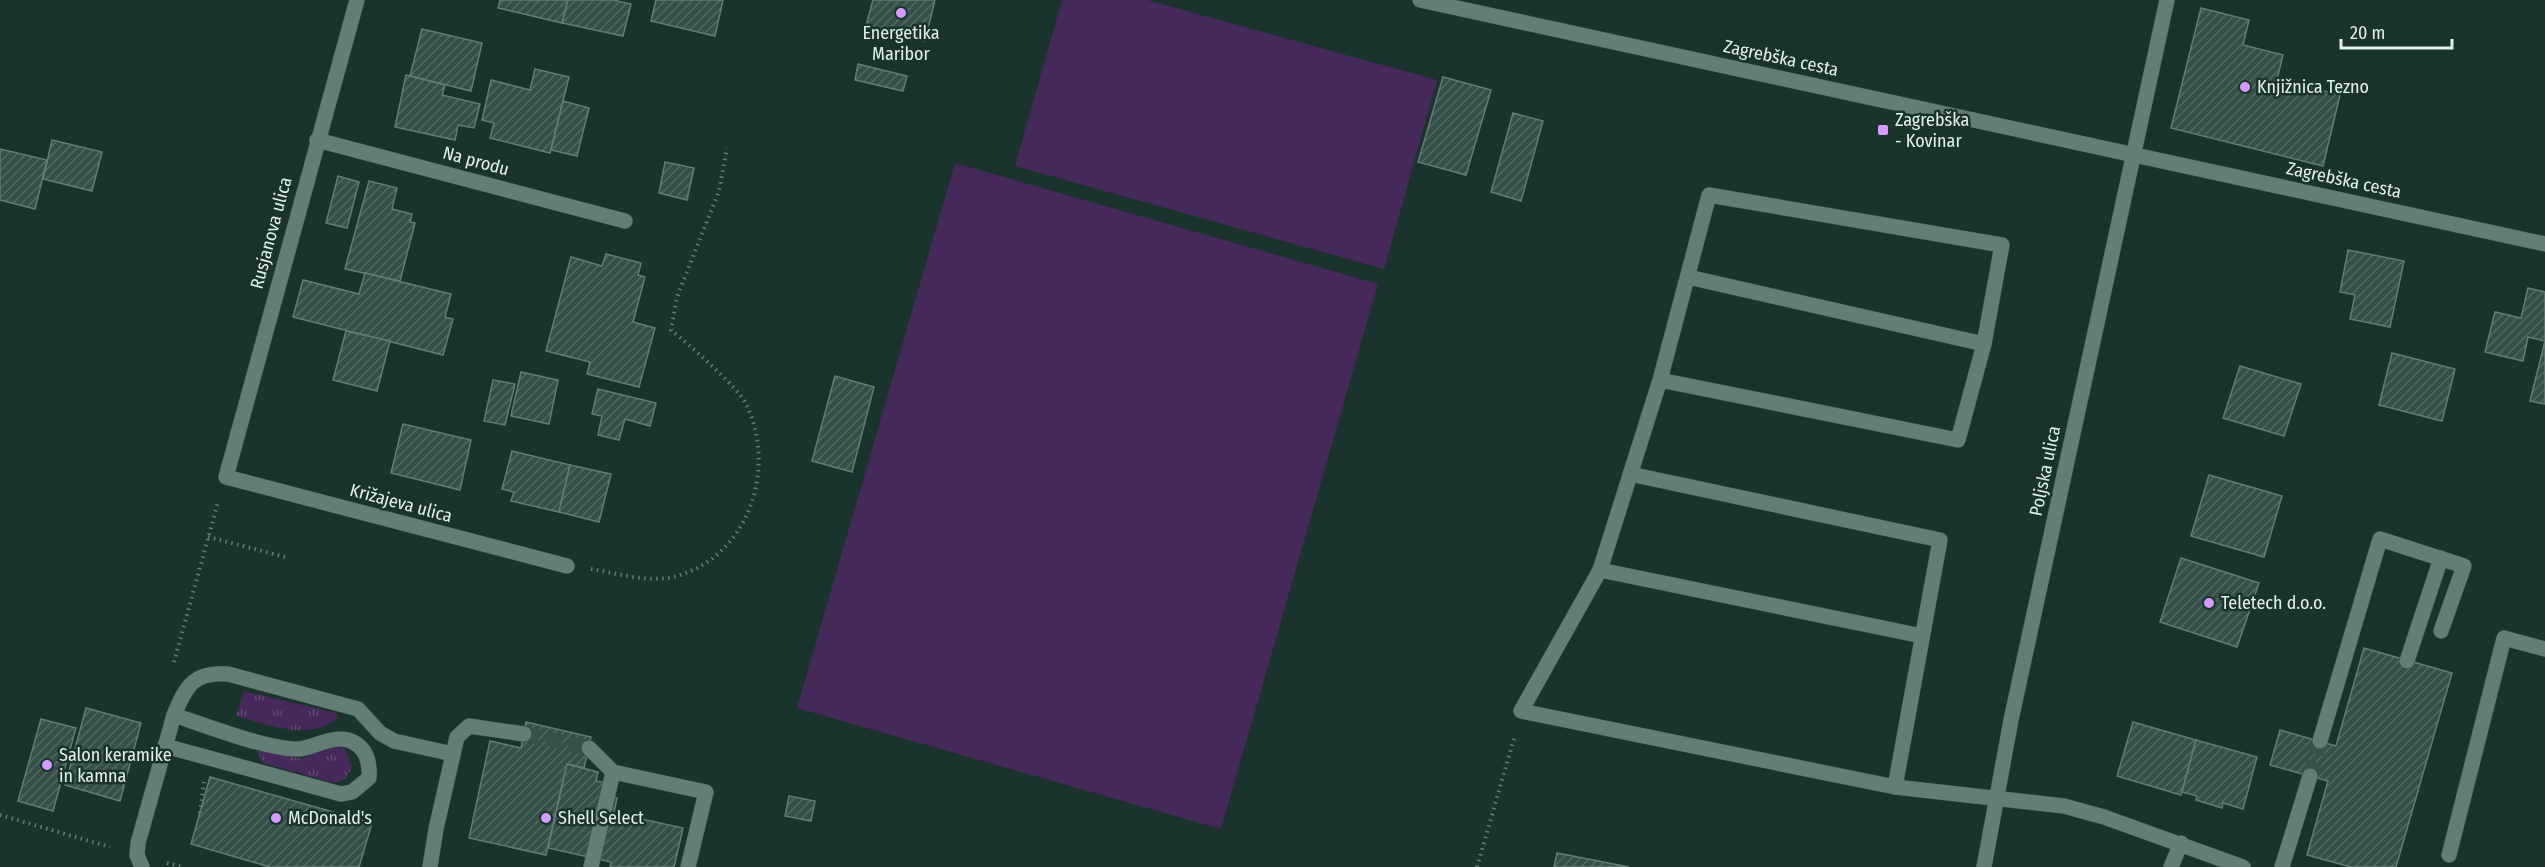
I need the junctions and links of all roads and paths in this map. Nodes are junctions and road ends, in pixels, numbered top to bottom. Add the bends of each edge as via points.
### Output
1 (357, 0) edge
2 (1420, 0) edge
3 (2167, 0) edge
4 (317, 140) junction
5 (727, 148) dead end
6 (2134, 154) junction
7 (625, 221) dead end
8 (2545, 244) edge
9 (1688, 278) junction
10 (1984, 344) junction
11 (1660, 380) junction
12 (1630, 474) junction
13 (226, 477) joint
14 (208, 537) dead end
15 (288, 558) dead end
16 (2441, 558) junction
17 (567, 566) joint
18 (1600, 570) junction
19 (2441, 631) dead end
20 (1922, 636) junction
21 (2545, 649) edge
22 (2407, 661) dead end
23 (1521, 711) junction
24 (174, 715) junction
25 (524, 734) tunnel mouth
26 (2320, 741) tunnel mouth
27 (165, 746) junction
28 (589, 748) tunnel mouth
29 (453, 754) junction
30 (613, 772) junction
31 (2310, 776) tunnel mouth
32 (1895, 787) junction
33 (1998, 798) junction
34 (0, 815) edge
35 (2181, 843) junction
36 (2449, 855) dead end
37 (139, 861) edge
38 (184, 867) edge
39 (430, 867) edge
40 (591, 867) edge
41 (688, 867) edge
42 (1477, 867) edge
43 (1984, 867) edge
44 (2170, 867) edge
45 (2243, 867) edge
46 (2282, 867) edge

1 - 4 street, Rusjanova ulica
2 - 6 street, Zagrebška cesta
3 - 6 street
4 - 7 street, Na produ
4 - 13 street, Rusjanova ulica
5 - 17 path via 719,191 677,297 671,330 745,402 759,450 757,492 738,531 711,560 675,576 658,579
6 - 8 street, Zagrebška cesta
6 - 33 street, Poljska ulica via 2011,720
9 - 10 street
9 - 10 street via 1709,195 2002,245
9 - 11 street
10 - 11 street via 1958,440
11 - 12 street
12 - 18 street
12 - 20 street via 1940,540
13 - 17 street, Križajeva ulica
14 - 15 path
16 - 19 street via 2464,566
16 - 22 street
16 - 26 street via 2380,539
18 - 20 street
18 - 23 street
20 - 32 street
21 - 36 street via 2504,638
23 - 32 street
23 - 42 path
24 - 27 street
24 - 27 street via 283,747 299,748 343,739 354,742 368,759 369,778 352,792 341,794
24 - 29 street via 193,681 211,672 228,674 358,709 380,733 394,741
25 - 29 street via 469,726 457,737
27 - 37 street
28 - 30 street
29 - 39 street
30 - 40 street
30 - 41 street via 706,792
31 - 46 street
32 - 33 street
33 - 35 street via 2064,806
33 - 43 street, Poljska ulica
34 - 37 path
35 - 44 street
35 - 45 street
37 - 38 path

